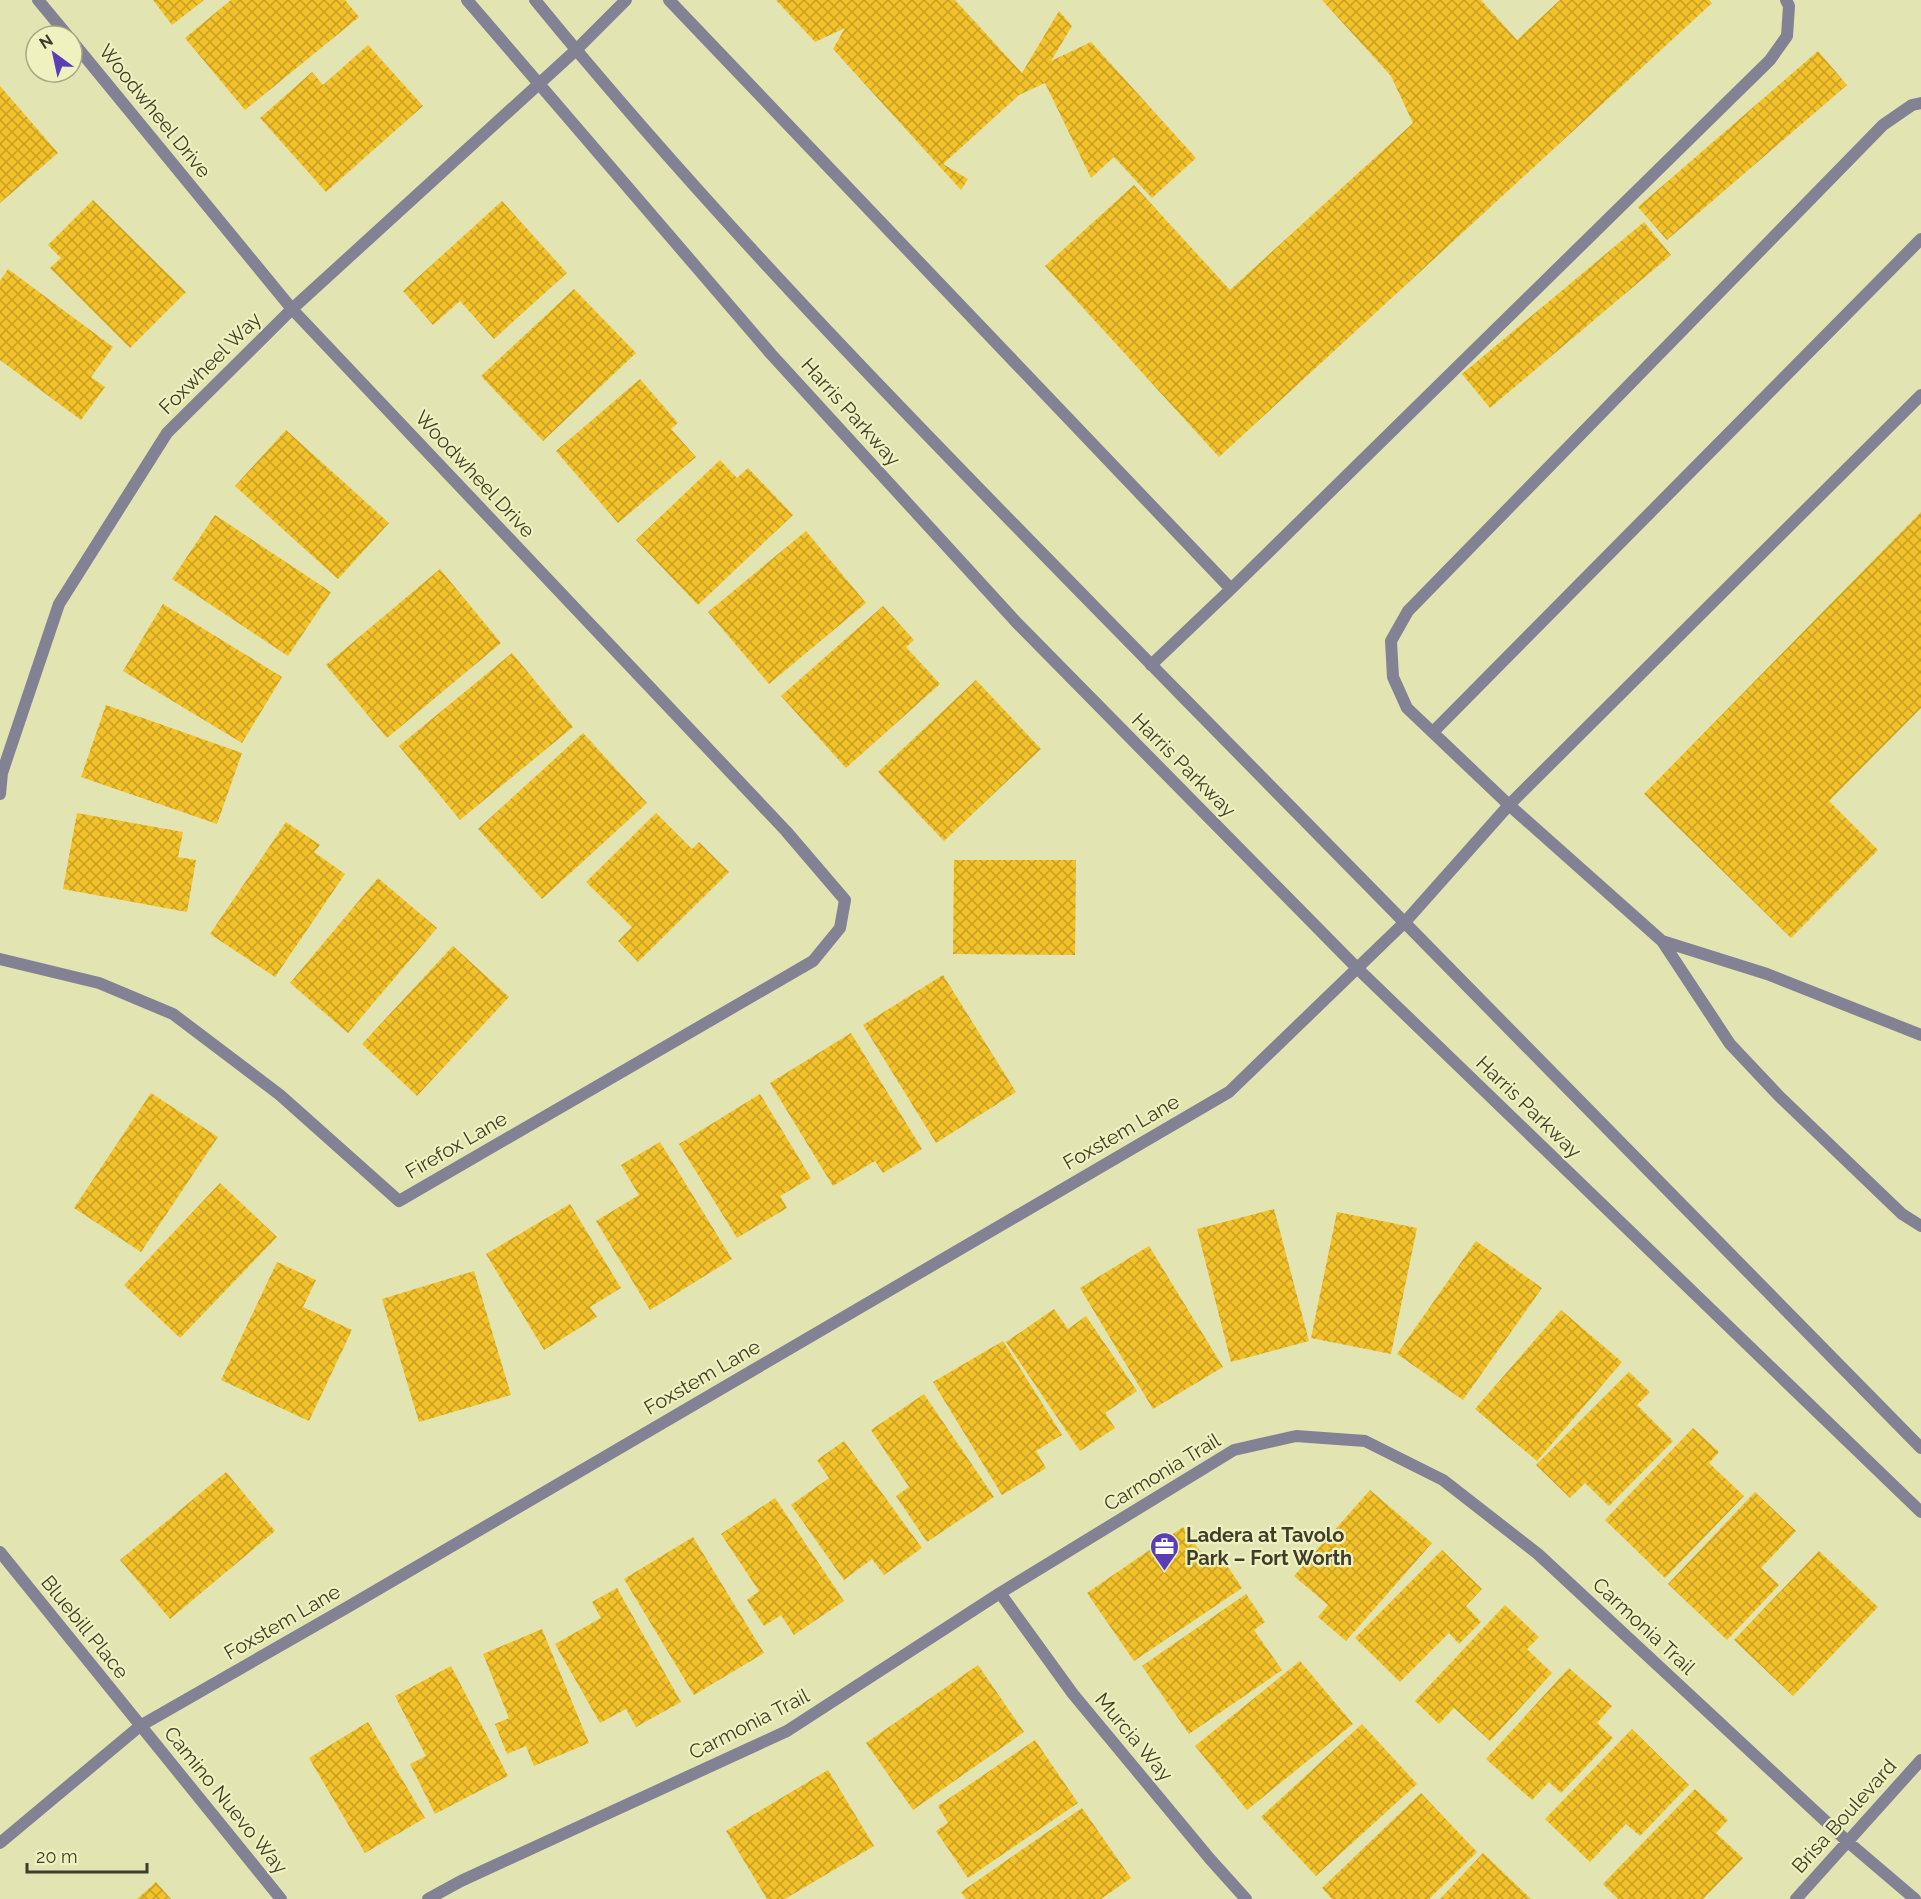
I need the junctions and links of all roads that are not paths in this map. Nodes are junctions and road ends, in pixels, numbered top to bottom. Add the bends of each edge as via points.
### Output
1 (38, 0) edge
2 (466, 0) edge
3 (535, 0) edge
4 (626, 0) edge
5 (669, 0) edge
6 (1786, 0) edge
7 (58, 24) edge
8 (576, 50) junction
9 (84, 56) edge
10 (539, 84) junction
11 (1921, 103) edge
12 (1921, 239) edge
13 (292, 309) junction
14 (1921, 395) edge
15 (1232, 590) junction
16 (1151, 664) junction
17 (1433, 732) junction
18 (0, 794) edge
19 (1509, 806) junction
20 (1405, 922) junction
21 (840, 928) joint
22 (1662, 941) junction
23 (0, 958) edge
24 (1357, 968) junction
25 (1921, 1035) edge
26 (1921, 1226) edge
27 (1921, 1448) edge
28 (1921, 1512) edge
29 (0, 1552) edge
30 (1000, 1593) junction
31 (140, 1726) junction
32 (1921, 1760) edge
33 (1848, 1842) junction
34 (0, 1843) edge
35 (281, 1899) edge
36 (428, 1899) edge
37 (1246, 1899) edge
38 (1796, 1899) edge
39 (1915, 1899) edge

1 - 7 street
2 - 10 street, Harris Parkway
3 - 8 street, Harris Parkway
4 - 8 street, Foxwheel Way
5 - 15 street
6 - 15 street via 1787,36 1770,60
8 - 10 street, Foxwheel Way
8 - 16 street, Harris Parkway via 712,206 888,396
9 - 13 street, Woodwheel Drive
10 - 13 street, Foxwheel Way
10 - 24 street, Harris Parkway via 771,354 1017,623
11 - 17 street via 1883,125 1408,611 1391,641 1393,677 1407,708
12 - 17 street
13 - 18 street, Foxwheel Way via 167,433 59,604 2,773
13 - 21 street, Woodwheel Drive via 786,831 845,900
14 - 19 street, Foxstem Lane
15 - 16 street
16 - 20 street, Harris Parkway
17 - 19 street
19 - 20 street, Foxstem Lane
19 - 22 street
20 - 24 street, Foxstem Lane
20 - 27 street, Harris Parkway
21 - 23 street, Firefox Lane via 813,961 399,1201 280,1095 173,1014 99,983
22 - 25 street via 1767,974
22 - 26 street via 1730,1044 1893,1206
24 - 28 street, Harris Parkway
24 - 31 street, Foxstem Lane via 1229,1092
29 - 31 street, Bluebill Place
30 - 33 street, Carmonia Trail via 1234,1450 1296,1436 1365,1441 1443,1480 1538,1554
30 - 36 street, Carmonia Trail via 788,1731
30 - 37 street, Murcia Way via 1073,1694
31 - 34 street, Foxstem Lane
31 - 35 street, Camino Nuevo Way
32 - 33 street, Brisa Boulevard
33 - 38 street, Brisa Boulevard
33 - 39 street, Carmonia Trail

